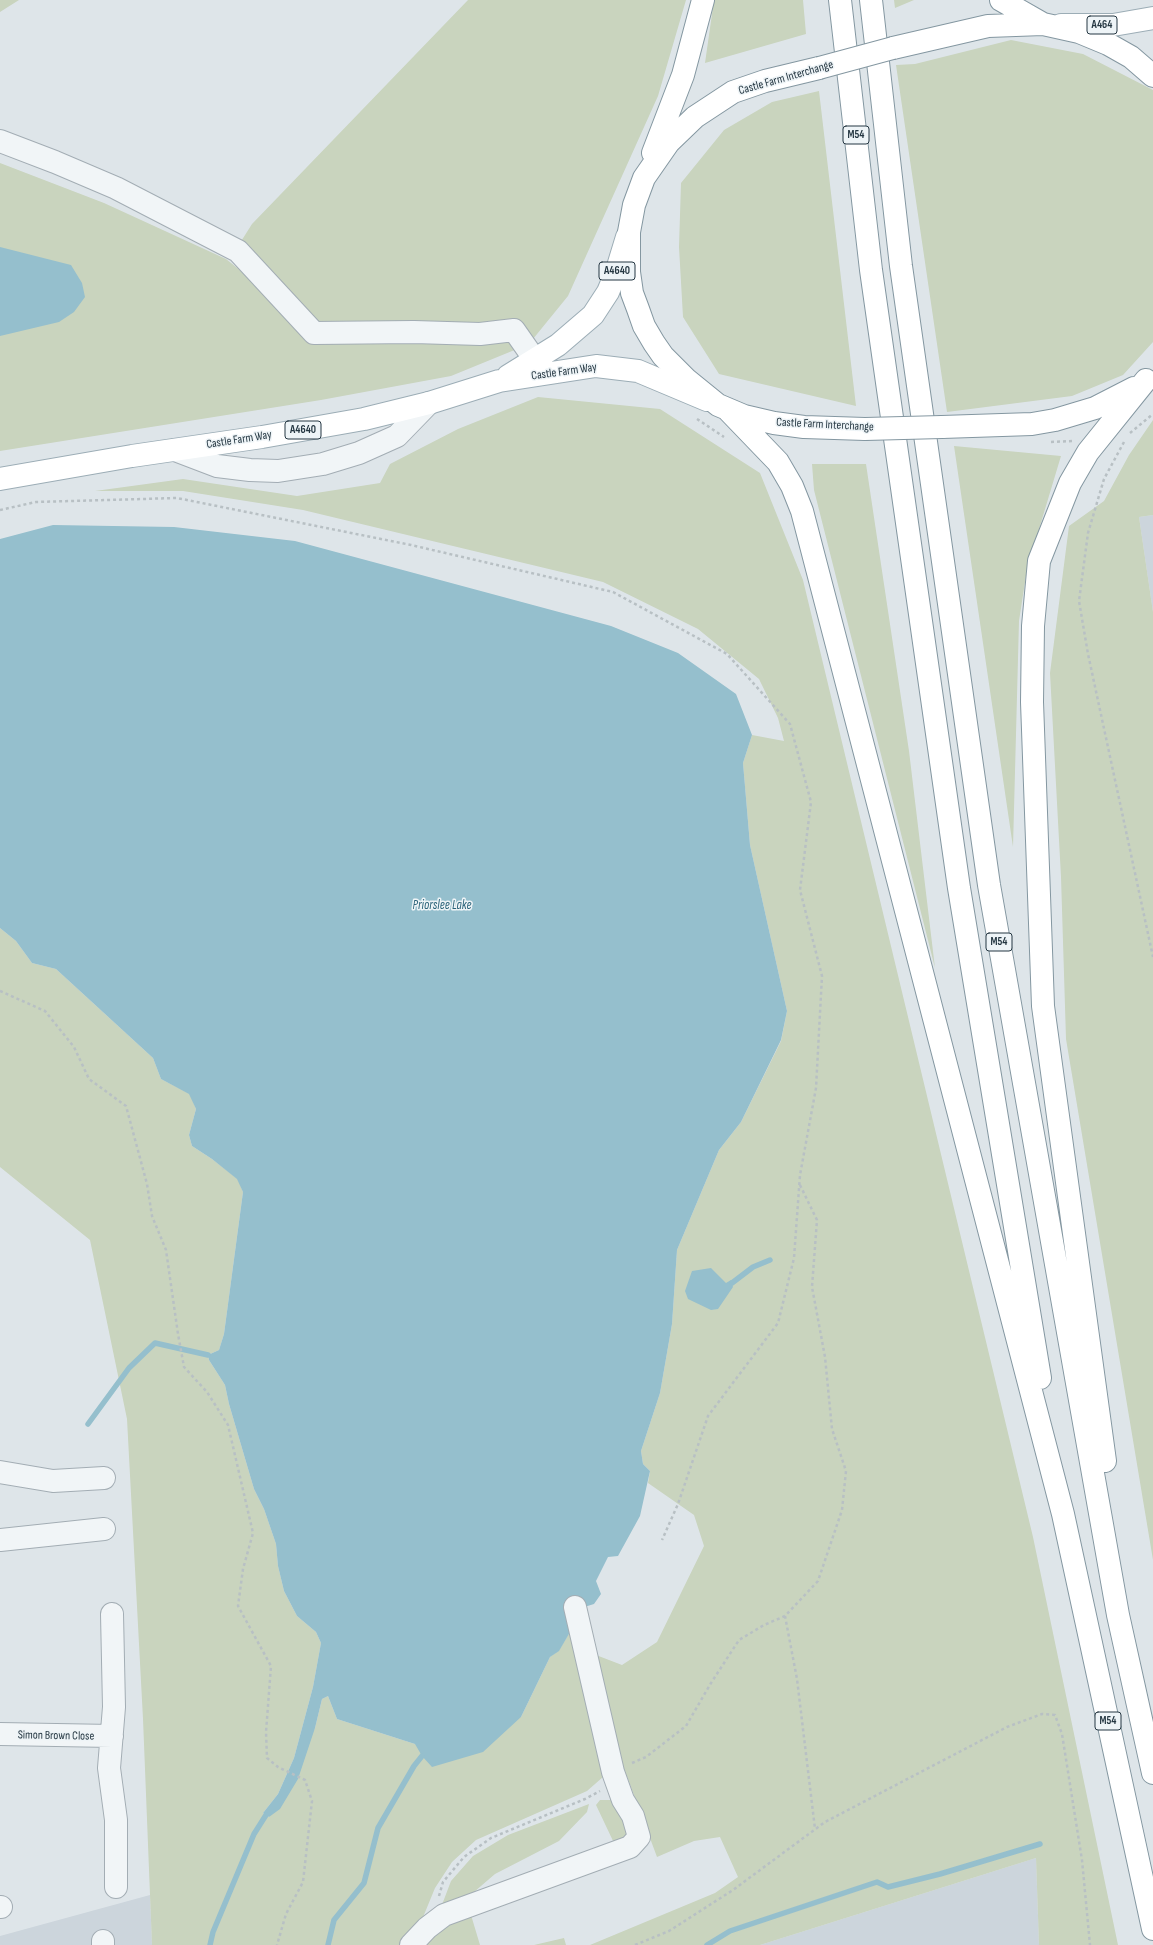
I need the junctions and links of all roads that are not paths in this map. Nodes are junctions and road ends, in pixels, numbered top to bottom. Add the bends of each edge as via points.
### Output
1 (703, 0) edge
2 (840, 0) edge
3 (871, 0) edge
4 (1001, 0) edge
5 (1153, 18) edge
6 (1047, 24) junction
7 (1153, 76) edge
8 (0, 141) edge
9 (644, 178) junction
10 (629, 232) junction
11 (535, 360) junction
12 (1151, 377) edge
13 (499, 381) junction
14 (429, 403) junction
15 (722, 407) junction
16 (175, 450) junction
17 (0, 479) edge
18 (0, 1472) edge
19 (104, 1478) dead end
20 (1063, 1514) junction
21 (104, 1529) dead end
22 (0, 1540) edge
23 (575, 1607) dead end
24 (112, 1614) dead end
25 (1118, 1615) junction
26 (0, 1734) edge
27 (112, 1736) junction
28 (1153, 1773) edge
29 (116, 1887) dead end
30 (1153, 1929) edge
31 (411, 1945) edge

1 - 9 main road via 683,74
2 - 20 main road, M54 via 871,270 958,888
3 - 25 main road, M54 via 901,266 989,885
4 - 6 main road
5 - 6 main road, A464 via 1113,25
6 - 7 main road, Castle Farm Interchange via 1079,32 1108,44 1131,57
6 - 9 main road, Castle Farm Interchange, bridge via 988,26 753,85 720,99 695,117 669,142
8 - 11 street via 116,188 238,251 314,333 480,334 514,330
9 - 10 main road, Castle Farm Interchange via 634,205
10 - 11 main road, Castle Farm Way / A4640 via 616,273 596,311 558,345
10 - 15 main road, Castle Farm Interchange via 632,293 644,326 663,356 686,379
11 - 13 main road, Castle Farm Way / A4640
12 - 15 main road, Castle Farm Interchange, bridge via 1108,402 1074,416 1032,424 942,428 804,427 755,419
12 - 25 main road via 1088,452 1070,483 1039,561 1033,634 1032,702 1043,1006 1104,1450
13 - 14 main road, Castle Farm Way / A4640
13 - 15 main road, Castle Farm Way / A4640 via 596,366 620,368 638,371
14 - 16 main road, Castle Farm Way / A4640 via 364,419
14 - 16 street via 397,436 359,453 322,464 278,471 250,470 217,466
15 - 20 main road via 778,462 792,486 802,511
16 - 17 main road, Castle Farm Way / A4640
18 - 19 street via 53,1481
20 - 30 main road, M54
21 - 22 street
23 - 31 street via 615,1777 623,1800 633,1816 639,1837 630,1847 444,1915
24 - 27 street
25 - 28 main road, M54
26 - 27 street, Simon Brown Close
27 - 29 street via 109,1768 116,1820

